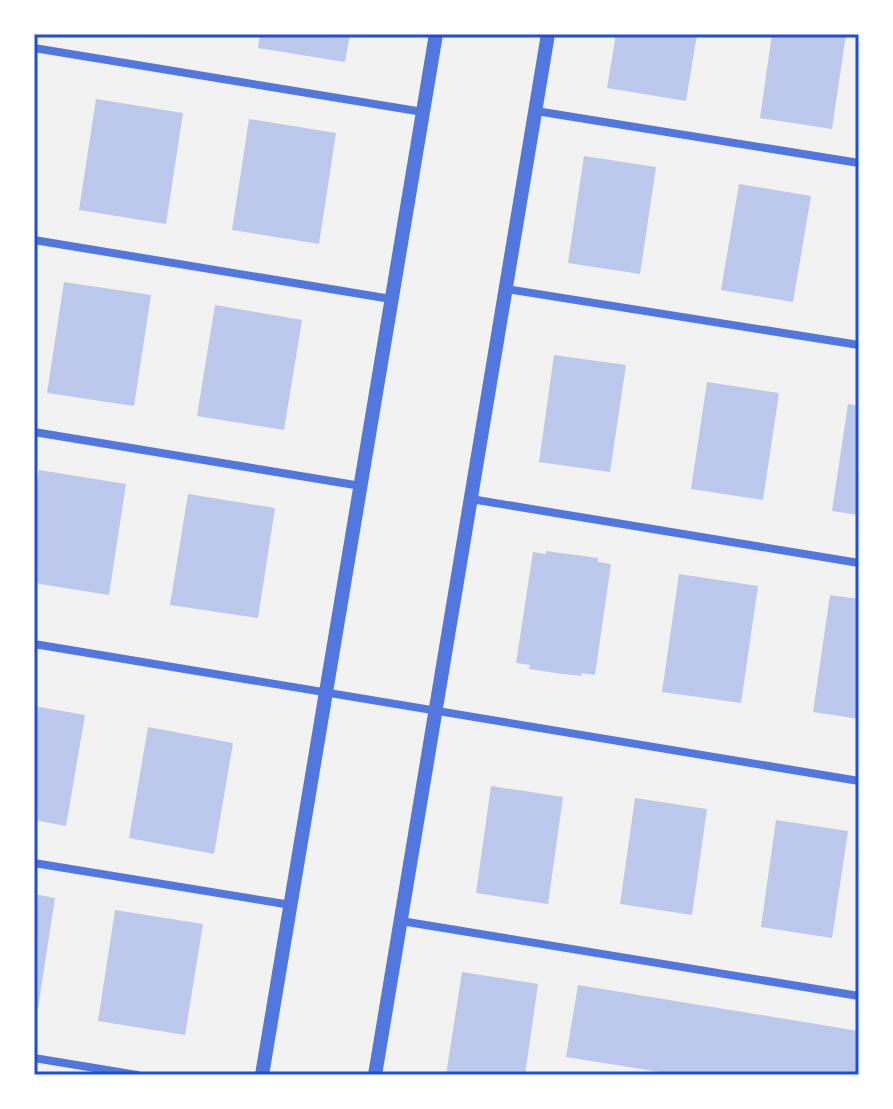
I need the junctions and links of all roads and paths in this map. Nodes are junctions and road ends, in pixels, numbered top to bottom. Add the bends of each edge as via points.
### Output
1 (436, 34) edge
2 (548, 34) edge
3 (34, 48) edge
4 (536, 111) junction
5 (423, 112) junction
6 (859, 163) edge
7 (34, 240) edge
8 (506, 289) junction
9 (391, 299) junction
10 (859, 345) edge
11 (34, 432) edge
12 (361, 486) junction
13 (471, 499) junction
14 (859, 563) edge
15 (34, 644) edge
16 (326, 693) junction
17 (436, 711) junction
18 (859, 781) edge
19 (34, 863) edge
20 (291, 905) junction
21 (401, 921) junction
22 (859, 996) edge
23 (34, 1058) edge
24 (137, 1075) edge
25 (262, 1075) edge
26 (375, 1075) edge

1 - 5 street
2 - 4 street
3 - 5 street
4 - 6 street
4 - 8 street
5 - 9 street
7 - 9 street
8 - 10 street
8 - 13 street
9 - 12 street
11 - 12 street
12 - 16 street
13 - 14 street
13 - 17 street
15 - 16 street
16 - 17 street
16 - 20 street
17 - 18 street
17 - 21 street
19 - 20 street
20 - 25 street
21 - 22 street
21 - 26 street
23 - 24 street

